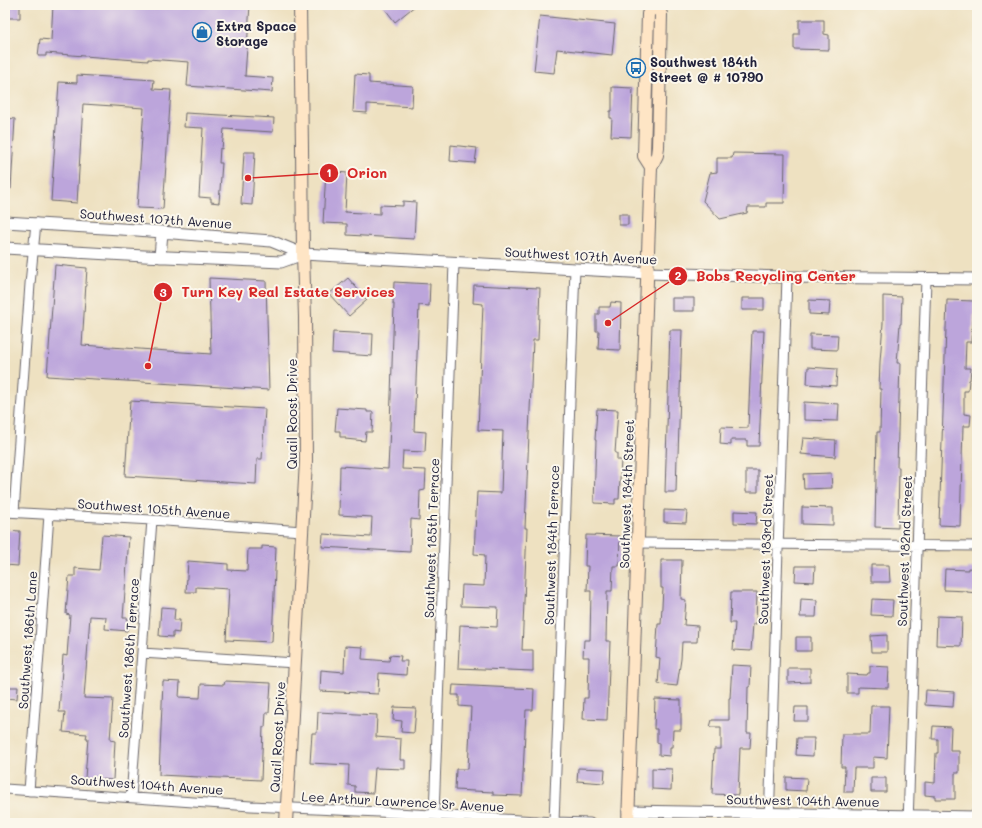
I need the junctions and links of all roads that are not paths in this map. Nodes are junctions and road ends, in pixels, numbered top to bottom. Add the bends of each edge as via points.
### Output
1 (300, 5) edge
2 (655, 5) edge
3 (5, 222) edge
4 (36, 223) junction
5 (162, 232) junction
6 (5, 248) edge
7 (33, 250) junction
8 (303, 254) junction
9 (160, 257) junction
10 (454, 262) junction
11 (575, 269) junction
12 (648, 273) junction
13 (787, 277) junction
14 (926, 279) junction
15 (977, 279) edge
16 (9, 512) edge
17 (49, 515) junction
18 (152, 520) junction
19 (302, 531) junction
20 (638, 543) junction
21 (778, 544) junction
22 (918, 546) junction
23 (977, 546) edge
24 (142, 653) junction
25 (295, 663) junction
26 (5, 789) edge
27 (29, 790) junction
28 (131, 797) junction
29 (286, 807) junction
30 (434, 815) junction
31 (977, 816) edge
32 (628, 817) edge
33 (769, 818) edge
34 (908, 819) edge
35 (554, 822) edge
36 (286, 823) edge
37 (590, 823) edge

1 - 8 main road, Quail Roost Drive
2 - 12 main road, Southwest 184th Street via 661,14 658,151 651,167
3 - 4 street, Southwest 107th Avenue
4 - 5 street, Southwest 107th Avenue
4 - 7 street
5 - 8 street, Southwest 107th Avenue via 271,241
5 - 9 street
6 - 7 street, Southwest 107th Avenue
7 - 9 street, Southwest 107th Avenue
7 - 16 street
8 - 9 street, Southwest 107th Avenue via 281,262
8 - 10 street, Southwest 107th Avenue
8 - 19 main road, Quail Roost Drive via 306,446
10 - 11 street, Southwest 107th Avenue
10 - 30 street, Southwest 185th Terrace
11 - 12 street, Southwest 107th Avenue
11 - 35 street, Southwest 184th Terrace
12 - 13 street, Southwest 107th Avenue
12 - 20 main road, Southwest 184th Street
13 - 14 street, Southwest 107th Avenue
13 - 21 street, Southwest 183rd Street
14 - 15 street, Southwest 107th Avenue
14 - 22 street, Southwest 182nd Street
16 - 17 street, Southwest 105th Avenue
17 - 18 street, Southwest 105th Avenue
17 - 27 street, Southwest 186th Lane
18 - 19 street, Southwest 105th Avenue
18 - 24 street, Southwest 186th Terrace
19 - 25 main road, Quail Roost Drive
20 - 21 street
20 - 32 main road, Southwest 184th Street
21 - 22 street
21 - 33 street, Southwest 183rd Street
22 - 23 street
22 - 34 street, Southwest 182nd Street
24 - 25 street
24 - 28 street, Southwest 186th Terrace
25 - 29 main road, Quail Roost Drive
26 - 27 street, Southwest 104th Avenue
27 - 28 street, Southwest 104th Avenue
28 - 29 street, Southwest 104th Avenue
29 - 30 street, Lee Arthur Lawrence Sr Avenue
29 - 36 main road, Quail Roost Drive
30 - 35 street, Lee Arthur Lawrence Sr Avenue
31 - 34 street, Southwest 104th Avenue
32 - 33 street, Southwest 104th Avenue
33 - 34 street, Southwest 104th Avenue
35 - 37 street, Lee Arthur Lawrence Sr Avenue

